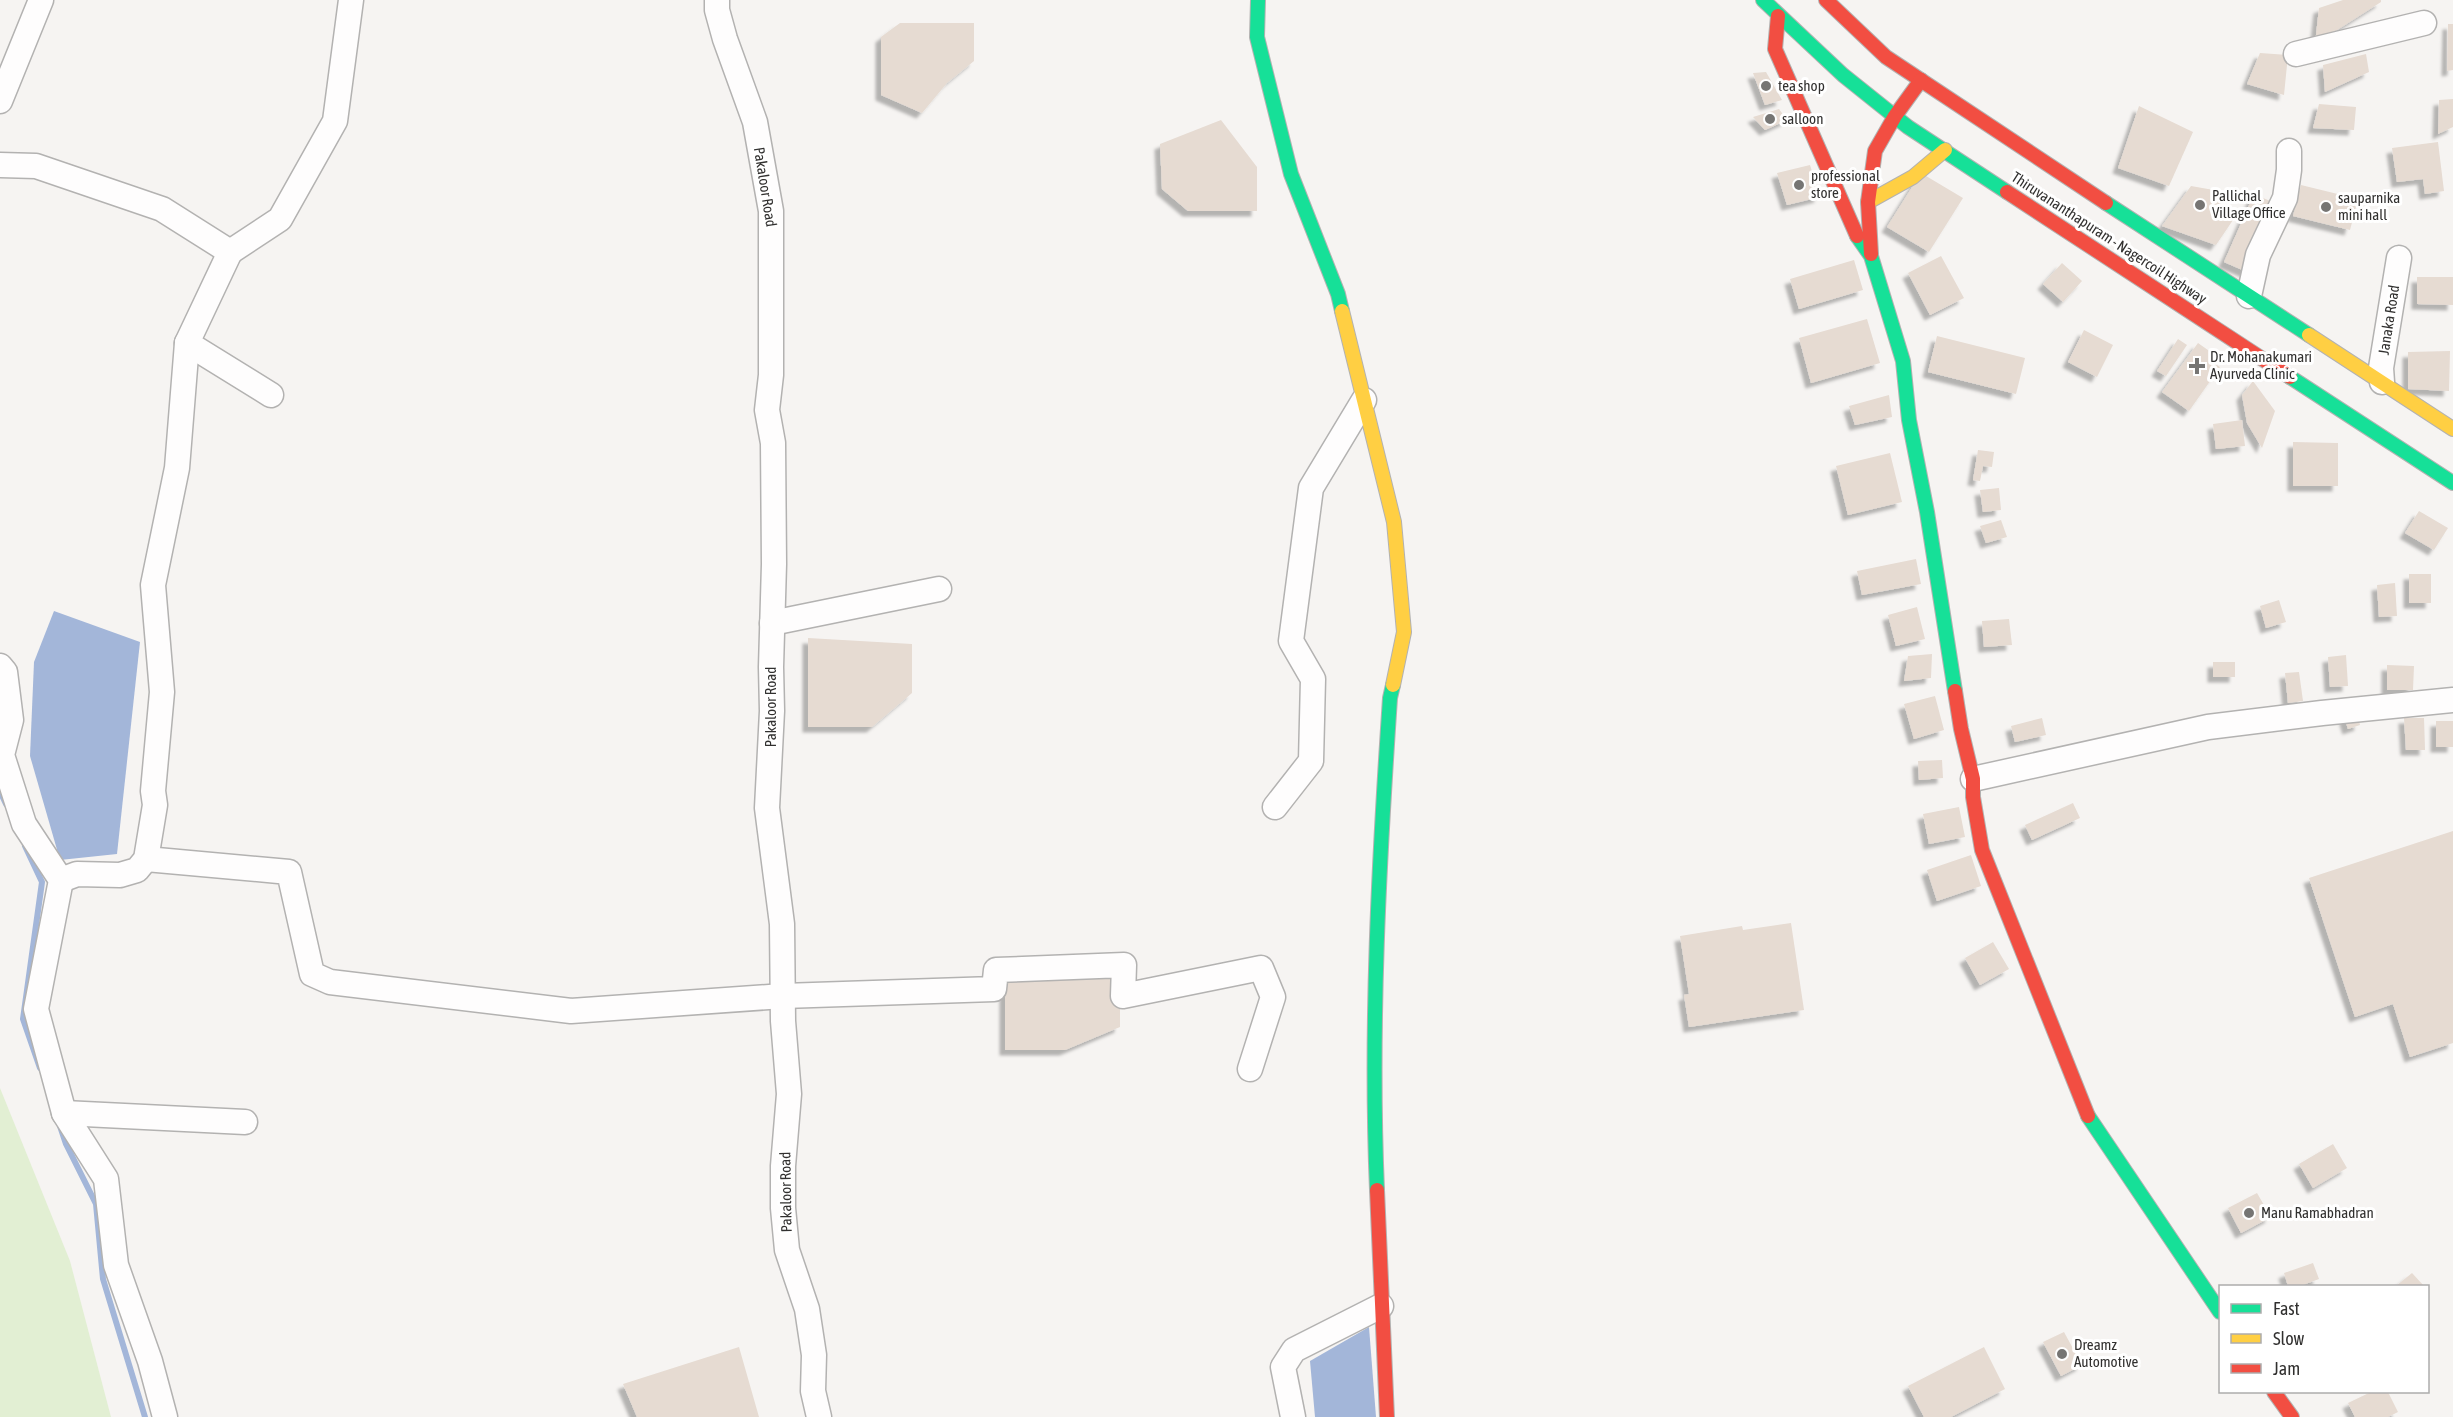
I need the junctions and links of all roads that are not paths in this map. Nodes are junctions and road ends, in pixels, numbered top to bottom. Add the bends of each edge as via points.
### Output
1 (40, 0) edge
2 (351, 0) edge
3 (717, 0) edge
4 (1258, 0) edge
5 (1763, 0) edge
6 (1826, 0) edge
7 (1778, 16) junction
8 (2424, 23) dead end
9 (2296, 54) dead end
10 (1921, 80) junction
11 (0, 101) edge
12 (1895, 116) junction
13 (1945, 150) junction
14 (2289, 151) dead end
15 (0, 165) edge
16 (1868, 202) junction
17 (230, 252) junction
18 (1871, 255) junction
19 (2399, 258) dead end
20 (2249, 297) junction
21 (187, 343) junction
22 (2382, 382) junction
23 (271, 395) dead end
24 (1364, 400) junction
25 (2453, 429) edge
26 (2453, 483) edge
27 (939, 589) dead end
28 (772, 623) junction
29 (0, 666) edge
30 (2453, 700) edge
31 (1973, 779) junction
32 (1275, 807) dead end
33 (146, 859) junction
34 (61, 880) junction
35 (783, 996) junction
36 (1250, 1069) dead end
37 (64, 1113) junction
38 (245, 1122) dead end
39 (1381, 1306) junction
40 (2219, 1311) edge
41 (2275, 1393) edge
42 (165, 1417) edge
43 (819, 1417) edge
44 (1293, 1417) edge
45 (1387, 1417) edge
46 (2292, 1417) edge

1 - 11 street
2 - 17 street via 335,120 280,219
3 - 28 street, Pakaloor Road via 725,39 755,122 771,211 771,375 767,410 773,443
4 - 24 main road via 1257,37 1290,174 1338,294
5 - 7 main road, Thiruvananthapuram - Nagercoil Highway
6 - 10 main road, Thiruvananthapuram - Nagercoil Highway via 1886,57
7 - 12 main road, Thiruvananthapuram - Nagercoil Highway
7 - 18 main road via 1775,49 1854,233
8 - 9 street
10 - 12 main road
10 - 20 main road, Thiruvananthapuram - Nagercoil Highway
12 - 13 main road, Thiruvananthapuram - Nagercoil Highway
12 - 16 main road via 1875,151
13 - 16 main road via 1912,177
13 - 26 main road, Thiruvananthapuram - Nagercoil Highway
14 - 20 street via 2285,198 2258,255
15 - 17 street via 36,166 162,209
16 - 18 main road
17 - 21 street
18 - 31 main road via 1903,361 1961,729
19 - 22 street, Janaka Road
20 - 22 main road, Thiruvananthapuram - Nagercoil Highway
21 - 23 street
21 - 33 street via 177,468 153,585 162,692 155,805
22 - 25 main road, Thiruvananthapuram - Nagercoil Highway
24 - 32 street via 1311,488 1291,640 1314,679 1311,761
24 - 39 main road via 1394,522 1404,632 1390,698 1378,872 1374,1110
27 - 28 street
28 - 35 street, Pakaloor Road via 767,808 782,924
29 - 34 street via 5,672 11,720 2,755 24,824
30 - 31 street via 2208,727
31 - 40 main road via 1982,850 2086,1113
33 - 34 street via 137,870 120,875 77,874
33 - 35 street via 289,872 312,974 330,981 571,1011
34 - 37 street via 36,1009
35 - 36 street via 994,989 996,970 1124,965 1123,996 1261,968 1273,997
35 - 43 street, Pakaloor Road via 789,1094 783,1208 787,1250 807,1309 814,1355 813,1391
37 - 38 street
37 - 42 street via 106,1179 116,1265
39 - 44 street via 1294,1350 1283,1367
39 - 45 main road
41 - 46 main road

